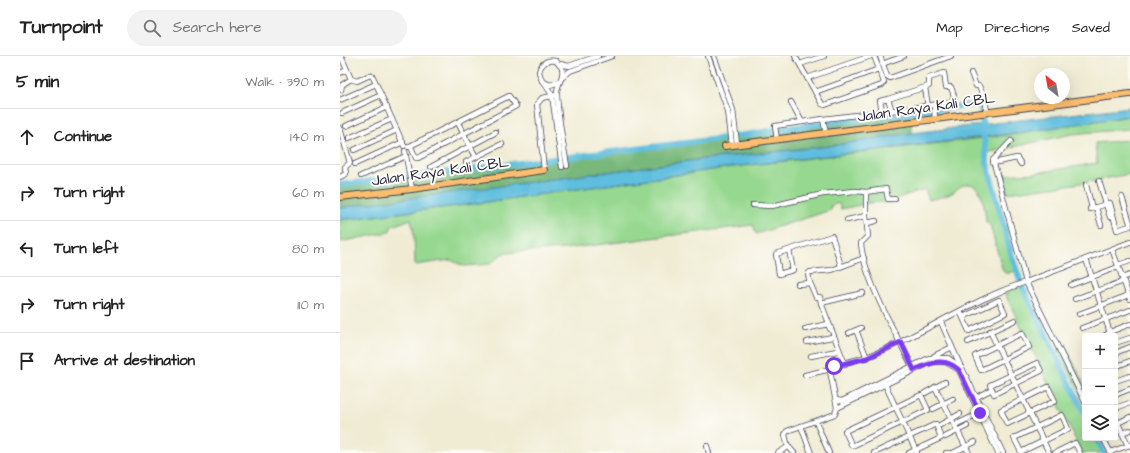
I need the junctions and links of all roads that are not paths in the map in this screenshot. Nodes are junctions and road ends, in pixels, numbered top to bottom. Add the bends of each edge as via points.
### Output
1 (544, 56) edge
2 (553, 56) edge
3 (598, 56) edge
4 (612, 56) edge
5 (708, 56) edge
6 (714, 56) edge
7 (795, 56) edge
8 (824, 56) edge
9 (871, 56) edge
10 (874, 56) edge
11 (880, 56) edge
12 (904, 56) edge
13 (951, 56) edge
14 (341, 58) edge
15 (558, 62) junction
16 (542, 64) junction
17 (800, 64) junction
18 (882, 64) junction
19 (347, 70) junction
20 (879, 70) junction
21 (971, 72) dead end
22 (340, 73) edge
23 (562, 77) junction
24 (807, 78) junction
25 (351, 79) junction
26 (559, 82) junction
27 (376, 84) junction
28 (545, 84) junction
29 (722, 88) junction
30 (925, 88) junction
31 (341, 90) dead end
32 (815, 92) junction
33 (1130, 94) edge
34 (381, 95) junction
35 (554, 95) junction
36 (888, 99) junction
37 (340, 100) edge
38 (791, 102) dead end
39 (928, 106) junction
40 (934, 106) junction
41 (386, 107) junction
42 (987, 109) junction
43 (892, 111) junction
44 (342, 112) dead end
45 (882, 112) junction
46 (935, 116) junction
47 (392, 119) junction
48 (802, 122) junction
49 (824, 122) junction
50 (458, 123) junction
51 (346, 126) dead end
52 (340, 128) edge
53 (397, 130) junction
54 (496, 132) dead end
55 (464, 134) junction
56 (826, 134) junction
57 (776, 137) junction
58 (349, 138) dead end
59 (1011, 141) dead end
60 (732, 143) joint
61 (502, 144) dead end
62 (470, 146) junction
63 (406, 148) junction
64 (354, 150) dead end
65 (476, 158) junction
66 (466, 162) dead end
67 (994, 163) junction
68 (355, 164) dead end
69 (564, 164) dead end
70 (1021, 164) dead end
71 (543, 166) joint
72 (431, 167) dead end
73 (361, 176) dead end
74 (340, 177) edge
75 (1099, 181) dead end
76 (1086, 185) dead end
77 (412, 189) junction
78 (866, 192) junction
79 (340, 197) edge
80 (1122, 197) dead end
81 (895, 199) dead end
82 (1106, 204) junction
83 (753, 205) dead end
84 (1093, 208) junction
85 (866, 216) junction
86 (847, 220) dead end
87 (876, 221) dead end
88 (867, 223) junction
89 (1112, 223) dead end
90 (1101, 225) dead end
91 (1130, 225) edge
92 (1130, 242) edge
93 (1112, 249) junction
94 (789, 250) junction
95 (864, 258) junction
96 (1086, 259) junction
97 (1130, 261) edge
98 (841, 266) junction
99 (1118, 266) junction
100 (1130, 275) edge
101 (1092, 277) junction
102 (1123, 280) junction
103 (1025, 282) junction
104 (810, 283) junction
105 (798, 284) dead end
106 (1071, 285) dead end
107 (1128, 289) edge
108 (1097, 291) junction
109 (863, 293) dead end
110 (1129, 297) edge
111 (1075, 299) dead end
112 (822, 303) junction
113 (1102, 305) junction
114 (1130, 310) edge
115 (960, 311) junction
116 (1079, 314) dead end
117 (963, 317) junction
118 (1107, 319) junction
119 (1015, 320) dead end
120 (941, 322) junction
121 (1130, 324) edge
122 (1082, 328) dead end
123 (805, 329) dead end
124 (990, 331) junction
125 (849, 332) dead end
126 (1111, 333) edge
127 (1113, 333) edge
128 (832, 337) junction
129 (1130, 338) edge
130 (807, 342) dead end
131 (901, 342) junction
132 (968, 342) dead end
133 (1118, 342) edge
134 (997, 345) junction
135 (952, 347) junction
136 (1130, 347) edge
137 (837, 351) junction
138 (1118, 352) edge
139 (810, 356) dead end
140 (867, 358) junction
141 (929, 358) junction
142 (1004, 359) junction
143 (1130, 362) edge
144 (843, 364) junction
145 (1118, 366) edge
146 (962, 368) junction
147 (831, 369) junction
148 (913, 369) junction
149 (805, 375) dead end
150 (1011, 375) junction
151 (1130, 376) edge
152 (1118, 380) edge
153 (945, 382) dead end
154 (884, 383) junction
155 (1015, 384) junction
156 (935, 387) junction
157 (992, 389) junction
158 (1130, 389) edge
159 (924, 392) dead end
160 (1118, 394) edge
161 (1082, 396) edge
162 (975, 398) junction
163 (953, 399) dead end
164 (836, 400) junction
165 (1023, 400) junction
166 (1130, 403) edge
167 (943, 404) junction
168 (896, 407) junction
169 (1118, 407) edge
170 (837, 408) junction
171 (932, 409) dead end
172 (980, 413) junction
173 (1030, 413) junction
174 (960, 414) dead end
175 (1130, 416) edge
176 (951, 419) junction
177 (816, 422) junction
178 (903, 422) junction
179 (1118, 423) joint
180 (940, 425) dead end
181 (955, 425) junction
182 (801, 426) junction
183 (967, 426) dead end
184 (1036, 428) junction
185 (1130, 430) edge
186 (958, 431) junction
187 (1122, 433) junction
188 (909, 436) junction
189 (945, 437) dead end
190 (1104, 441) edge
191 (974, 442) dead end
192 (1043, 442) junction
193 (1129, 445) edge
194 (708, 446) dead end
195 (788, 446) junction
196 (966, 446) junction
197 (917, 451) edge
198 (828, 452) edge
199 (709, 453) edge
200 (778, 453) edge
201 (794, 453) edge
202 (811, 453) edge
203 (823, 453) edge
204 (874, 453) edge
205 (909, 453) edge
206 (946, 453) edge
207 (950, 453) edge
208 (953, 453) edge
209 (969, 453) edge
210 (998, 453) edge
211 (1003, 453) edge
212 (1049, 453) edge
213 (1055, 453) edge
214 (1080, 453) edge
215 (1110, 453) edge

1 - 16 street
2 - 15 street
3 - 15 street via 568,66
4 - 23 street via 570,71
5 - 29 street
6 - 29 street
7 - 17 street
8 - 17 street
9 - 24 street
10 - 20 street
11 - 18 street
12 - 18 street
13 - 18 street via 890,78
14 - 19 street
15 - 16 street via 546,61
15 - 23 street via 562,68
16 - 28 street via 539,72
17 - 24 street
19 - 22 street
19 - 25 street
20 - 32 street
20 - 32 street via 884,82 882,85 854,95 824,105
21 - 42 street via 985,99
23 - 26 street
24 - 32 street
25 - 27 street via 357,81 371,75
25 - 31 street
26 - 28 street
26 - 35 street
27 - 34 street
27 - 37 street
28 - 35 street
29 - 60 street via 733,110
30 - 36 street
30 - 39 street
30 - 40 street via 930,85 929,78 944,72 946,87 951,87 953,100
33 - 42 main road, Jalan Raya Kali CBL
34 - 41 street
34 - 44 street
35 - 69 street
35 - 71 street via 542,98 537,104
36 - 43 street
36 - 45 street via 880,101
38 - 48 street
39 - 40 street
39 - 43 street
40 - 46 street
41 - 47 street
41 - 51 street
42 - 46 main road, Jalan Raya Kali CBL
43 - 45 street
45 - 49 street
46 - 56 main road, Jalan Raya Kali CBL
47 - 53 street
47 - 58 street
48 - 49 street
48 - 57 street via 775,126
49 - 56 street
50 - 55 street
50 - 55 street via 509,96 516,106
50 - 63 street
52 - 74 street via 350,163 345,167 346,174
53 - 63 street
53 - 64 street
54 - 62 street
55 - 62 street
55 - 63 street via 417,159
56 - 57 main road, Jalan Raya Kali CBL
57 - 60 main road, Jalan Raya Kali CBL
59 - 67 street via 993,160
61 - 65 street
62 - 65 street
62 - 72 street
63 - 68 street
63 - 73 street
63 - 77 street
65 - 66 street
67 - 70 street via 1017,158
67 - 103 street
71 - 77 main road, Jalan Raya Kali CBL
75 - 82 street
76 - 84 street
77 - 79 main road, Jalan Raya Kali CBL
78 - 81 street via 886,189 888,199
78 - 83 street via 823,194 772,206
78 - 85 street
80 - 91 street
82 - 84 street
82 - 89 street
82 - 91 street via 1110,203 1117,230
84 - 90 street
85 - 86 street
85 - 88 street
87 - 88 street
88 - 95 street via 868,236 861,243
92 - 93 street
93 - 96 street
93 - 99 street
94 - 94 street via 775,254 779,274 793,270
94 - 98 street via 832,236
95 - 98 street
95 - 131 street via 875,290
96 - 101 street
96 - 103 street
97 - 99 street
98 - 104 street via 832,270 810,272
99 - 101 street
99 - 102 street
100 - 102 street
101 - 106 street
101 - 108 street
102 - 107 street
102 - 108 street
103 - 115 street via 974,302
103 - 161 street
104 - 105 street
104 - 112 street via 816,297 820,297
107 - 110 street
108 - 111 street
108 - 113 street
109 - 112 street
110 - 113 street
112 - 144 street
113 - 116 street
113 - 118 street
114 - 118 street
115 - 117 street
115 - 120 street
117 - 117 street via 999,300 1005,313 969,331
118 - 122 street
118 - 126 street
119 - 124 street
120 - 131 street
120 - 135 street
121 - 127 street
123 - 128 street via 828,324
124 - 132 street
124 - 134 street
125 - 140 street via 858,329
128 - 130 street
128 - 137 street
129 - 133 street
131 - 140 street
131 - 148 street
134 - 142 street
134 - 142 street via 975,356 981,370
134 - 142 street via 1022,333 1029,347
135 - 141 street
135 - 146 street
136 - 138 street
137 - 139 street
137 - 144 street
140 - 144 street
141 - 146 street via 948,358
141 - 148 street
142 - 150 street
143 - 145 street
144 - 147 street
146 - 162 street
147 - 149 street
147 - 164 street
148 - 154 street
148 - 162 street via 932,362 946,362 959,370
150 - 155 street
150 - 155 street via 1037,363 1041,371
150 - 157 street via 990,386
151 - 152 street
153 - 156 street
154 - 164 street via 842,401
154 - 168 street
154 - 170 street
155 - 157 street via 994,394
155 - 165 street
156 - 159 street
156 - 167 street
157 - 162 street
158 - 160 street
162 - 172 street
162 - 211 street
163 - 167 street
164 - 170 street
165 - 173 street
165 - 173 street via 1000,410 1007,424
165 - 173 street via 1048,387 1055,401
166 - 169 street
167 - 171 street
167 - 176 street
168 - 178 street
168 - 178 street via 921,395 928,408
168 - 178 street via 845,431 852,446
170 - 177 street via 833,416
172 - 181 street
172 - 210 street
173 - 184 street
174 - 176 street
175 - 179 street
176 - 180 street
176 - 181 street
177 - 182 street
177 - 198 street
178 - 188 street
179 - 187 street
181 - 186 street
182 - 195 street via 786,433
182 - 202 street
183 - 186 street
184 - 192 street
184 - 192 street via 1014,438 1021,452
184 - 192 street via 1062,415 1068,429
185 - 187 street
186 - 189 street
186 - 196 street
187 - 193 street
188 - 197 street
188 - 197 street via 934,424 942,436
188 - 204 street
190 - 215 street
191 - 196 street
192 - 212 street
193 - 215 street
194 - 199 street
195 - 200 street
195 - 201 street
196 - 208 street
196 - 209 street
197 - 205 street
198 - 203 street
206 - 207 street
213 - 214 street via 1075,443

